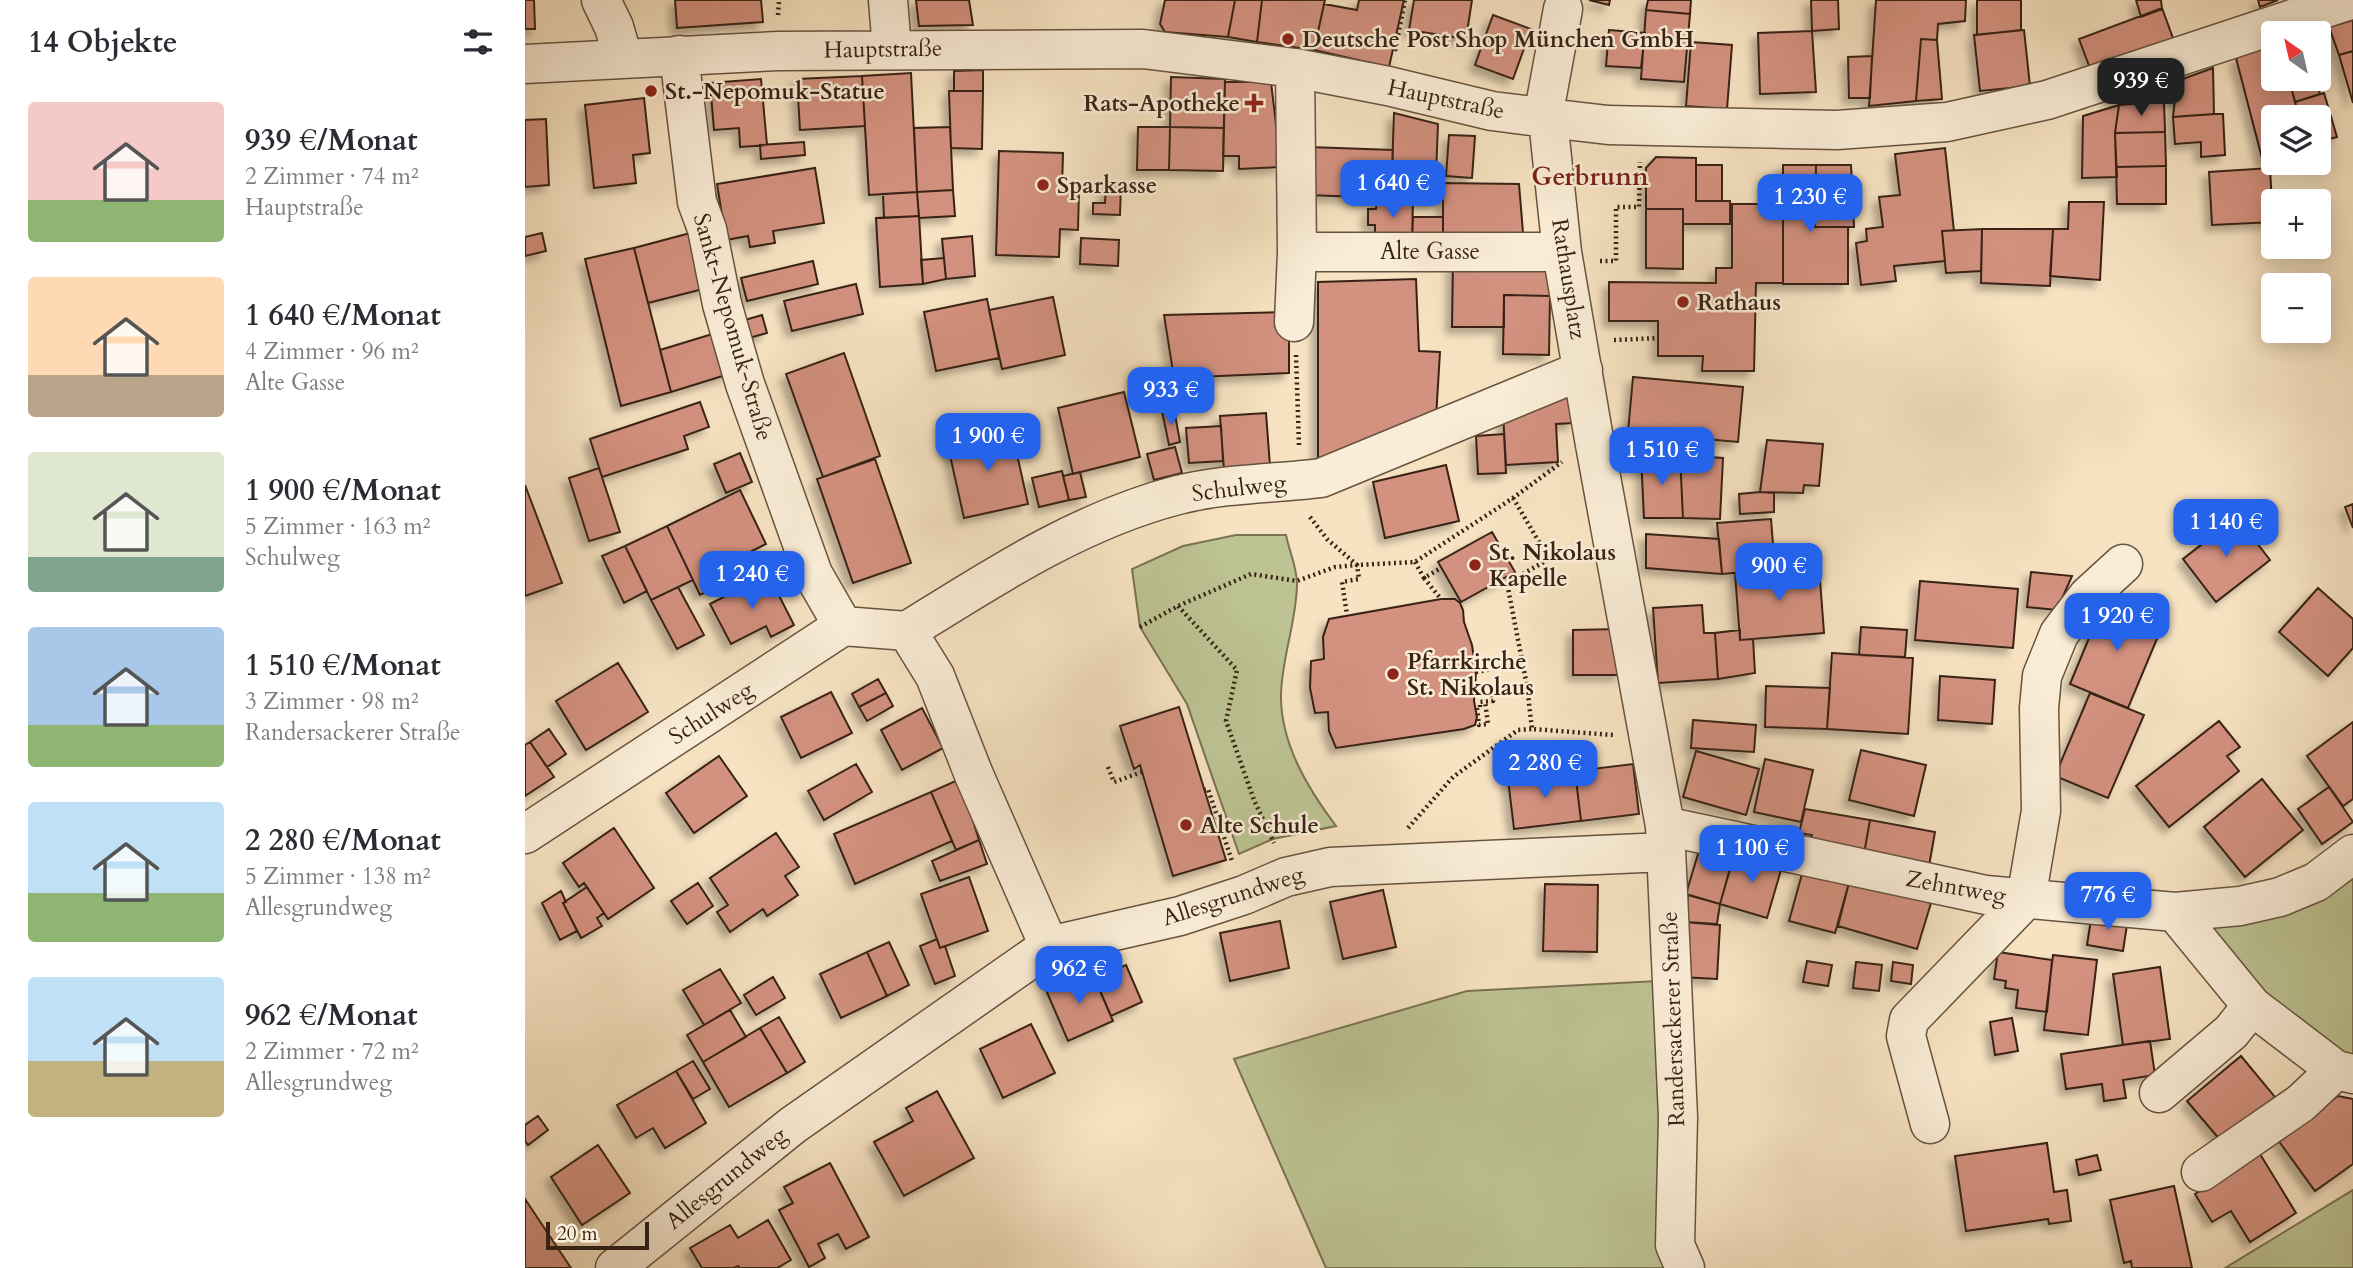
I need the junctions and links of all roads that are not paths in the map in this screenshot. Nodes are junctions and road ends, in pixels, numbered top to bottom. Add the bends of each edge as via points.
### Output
1 (601, 0) edge
2 (888, 0) edge
3 (2350, 0) edge
4 (1563, 9) dead end
5 (892, 49) junction
6 (679, 55) junction
7 (622, 58) junction
8 (525, 64) edge
9 (1295, 68) junction
10 (1548, 118) junction
11 (1297, 252) junction
12 (1563, 257) junction
13 (1294, 322) road end
14 (1581, 356) junction
15 (1580, 449) joint
16 (2123, 564) dead end
17 (843, 626) junction
18 (907, 631) junction
19 (525, 834) edge
20 (1665, 839) junction
21 (2353, 854) edge
22 (2026, 898) junction
23 (2175, 912) junction
24 (1049, 946) junction
25 (2252, 1006) junction
26 (2345, 1072) edge
27 (2159, 1093) dead end
28 (1930, 1124) dead end
29 (2201, 1172) dead end
30 (615, 1268) edge
31 (1685, 1268) edge

1 - 7 street
2 - 5 street
3 - 10 street, Hauptstraße via 2047,100 1947,122 1837,130 1608,125
4 - 10 street, Rathausplatz via 1546,102
5 - 6 street, Hauptstraße
5 - 9 street, Hauptstraße via 1143,49
6 - 7 street, Hauptstraße
6 - 17 street, Sankt-Nepomuk-Straße via 697,202 722,304 745,384 813,574
7 - 8 street, Hauptstraße
9 - 10 street, Hauptstraße via 1492,111
9 - 11 street
10 - 12 street, Rathausplatz
11 - 12 street, Alte Gasse
11 - 13 street
12 - 14 street, Rathausplatz
14 - 15 street, Rathausplatz
14 - 18 street, Schulweg via 1321,478 1292,467 1140,506 1041,551
15 - 20 street, Randersackerer Straße via 1648,737
16 - 22 street via 2088,596 2059,634 2042,676 2041,811
17 - 18 street
17 - 19 street, Schulweg
18 - 24 street via 935,676
20 - 22 street, Zehntweg
20 - 24 street, Allesgrundweg via 1329,867 1286,877 1180,916
20 - 31 street, Randersackerer Straße via 1678,1117 1675,1245
21 - 23 street, Zehntweg via 2316,882 2280,897
22 - 23 street, Zehntweg
22 - 28 street via 1909,1020 1906,1036
23 - 25 street
24 - 30 street, Allesgrundweg via 793,1125
25 - 26 street
25 - 27 street via 2231,1031
26 - 29 street

